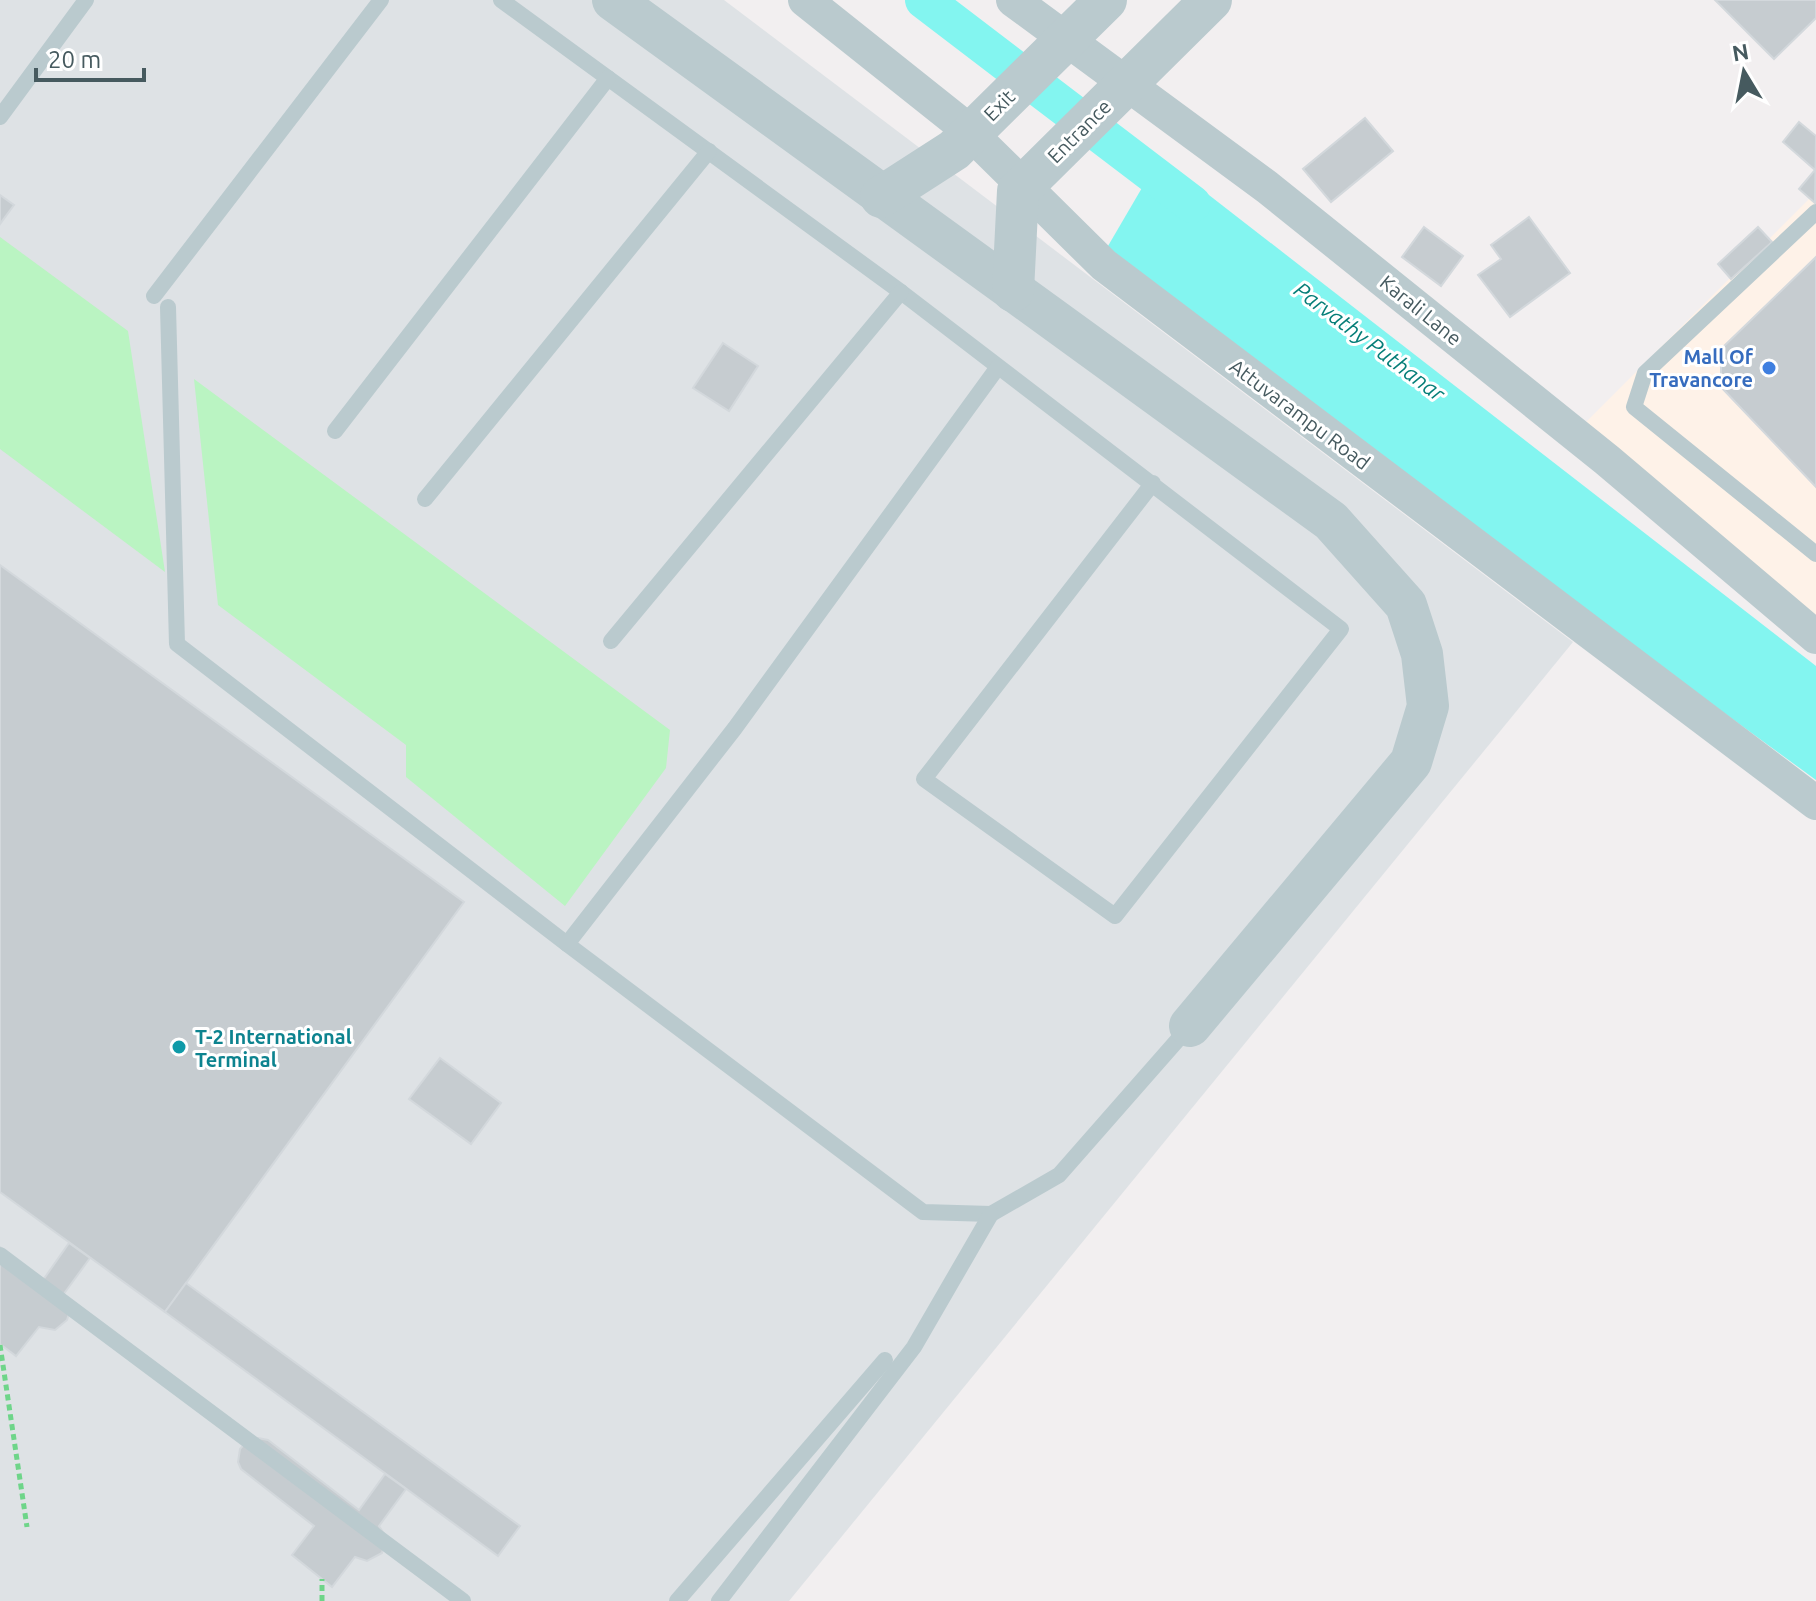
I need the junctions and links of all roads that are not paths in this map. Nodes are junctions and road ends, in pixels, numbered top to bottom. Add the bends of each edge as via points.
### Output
1 (86, 0) edge
2 (381, 0) edge
3 (501, 0) edge
4 (613, 0) edge
5 (805, 0) edge
6 (1013, 0) edge
7 (1106, 0) edge
8 (1211, 0) edge
9 (608, 78) junction
10 (0, 117) edge
11 (709, 151) junction
12 (881, 197) junction
13 (1816, 212) edge
14 (1013, 291) junction
15 (901, 292) junction
16 (154, 296) dead end
17 (168, 307) dead end
18 (998, 367) junction
19 (335, 431) dead end
20 (1153, 483) junction
21 (425, 499) dead end
22 (1816, 554) edge
23 (1816, 637) edge
24 (611, 641) dead end
25 (1816, 803) edge
26 (567, 944) junction
27 (1190, 1026) joint
28 (991, 1214) junction
29 (0, 1255) edge
30 (885, 1360) dead end
31 (463, 1601) edge
32 (677, 1601) edge
33 (719, 1601) edge

1 - 10 lane
2 - 16 lane
3 - 9 lane
4 - 12 street
5 - 25 street, Attuvarampu Road via 962,125 1104,265
6 - 23 street, Karali Lane via 1267,187 1607,460
7 - 12 street, Exit, bridge via 954,150
8 - 14 street, Entrance, bridge via 1018,191
9 - 11 lane
9 - 19 lane
11 - 15 lane
11 - 21 lane
12 - 14 street
13 - 22 lane via 1645,373 1634,407
14 - 27 street via 1331,521 1406,605 1422,654 1428,706 1411,762
15 - 18 lane
15 - 24 lane
17 - 26 lane via 177,644
18 - 20 lane
18 - 26 lane via 735,728
20 - 20 lane via 924,779 1115,916 1341,629
26 - 28 lane via 923,1212
27 - 28 lane via 1059,1175
28 - 33 lane via 914,1347
29 - 31 lane
30 - 32 lane

